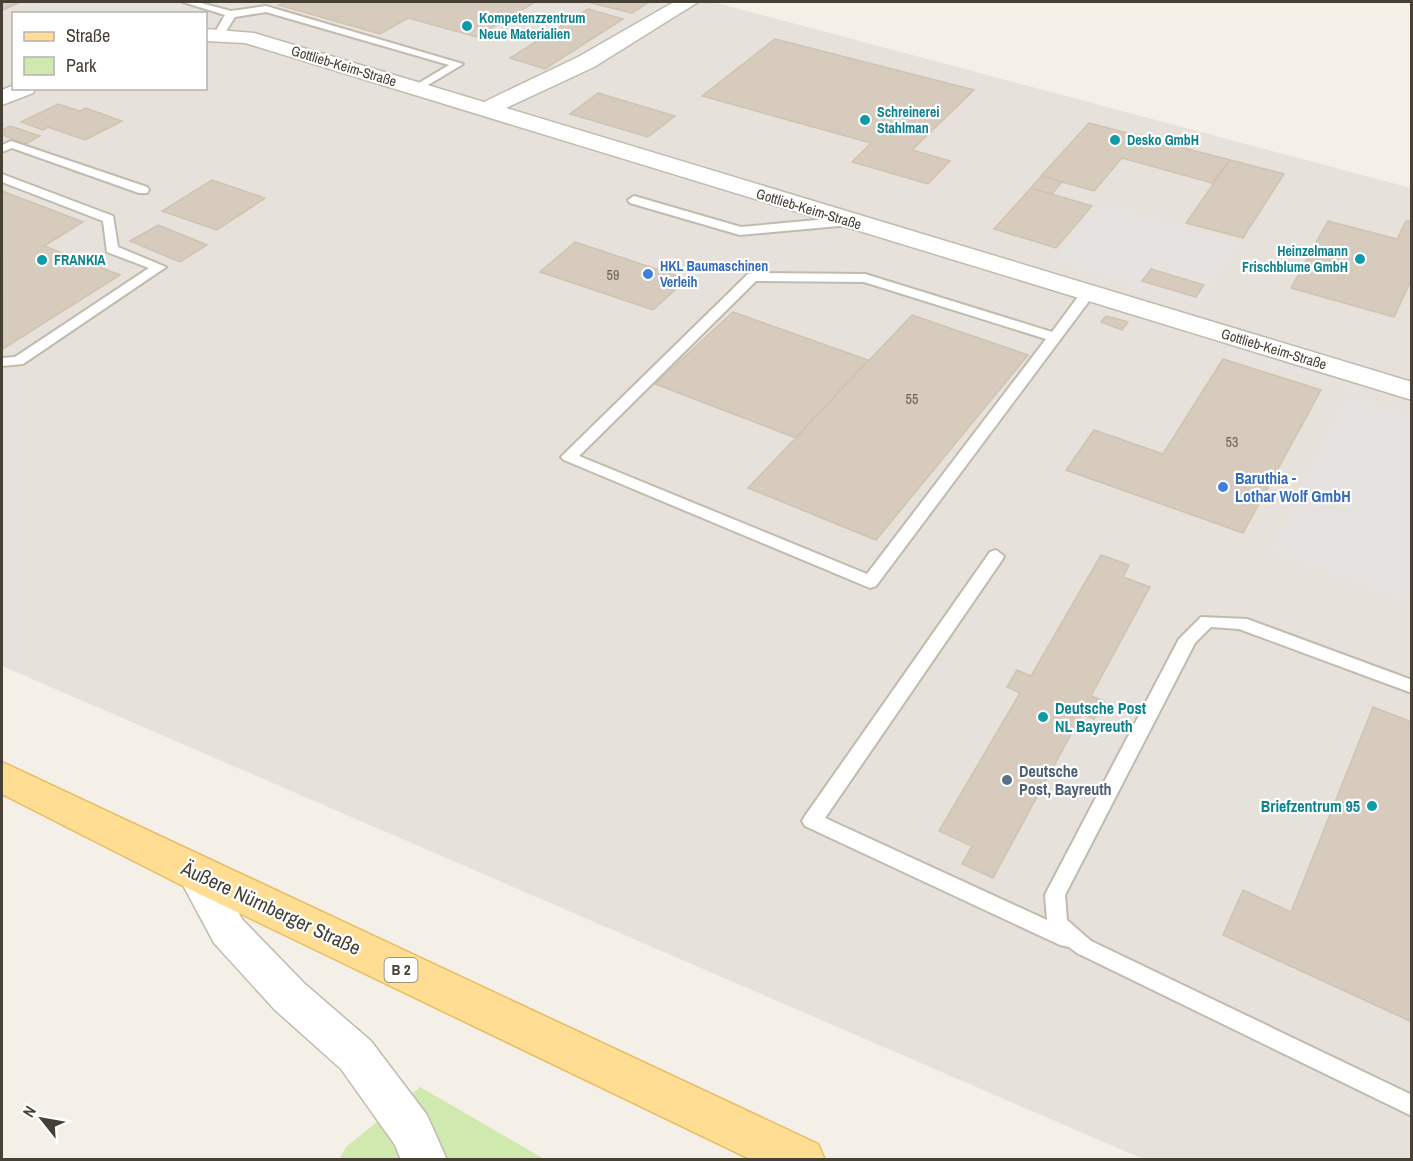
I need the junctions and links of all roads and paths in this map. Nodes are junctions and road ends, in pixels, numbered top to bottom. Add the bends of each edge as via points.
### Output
1 (188, 2) edge
2 (688, 2) edge
3 (200, 12) edge
4 (218, 28) edge
5 (418, 88) junction
6 (20, 90) edge
7 (2, 98) edge
8 (487, 109) junction
9 (2, 149) edge
10 (2, 178) edge
11 (143, 190) dead end
12 (633, 200) dead end
13 (850, 221) junction
14 (1088, 293) junction
15 (1054, 337) junction
16 (2, 362) edge
17 (1412, 391) edge
18 (996, 556) dead end
19 (1412, 687) edge
20 (2, 777) edge
21 (197, 874) junction
22 (1084, 947) junction
23 (1412, 1106) edge
24 (424, 1160) edge
25 (802, 1160) edge

1 - 3 lane
2 - 8 street via 586,62
4 - 5 street, Gottlieb-Keim-Straße
4 - 5 lane via 266,9 458,64
5 - 8 street, Gottlieb-Keim-Straße
6 - 7 street
8 - 13 street, Gottlieb-Keim-Straße
9 - 11 lane via 11,144
10 - 16 lane via 109,219 112,249 159,267 18,361
12 - 13 lane via 740,231
13 - 14 street, Gottlieb-Keim-Straße
14 - 15 lane
14 - 17 street, Gottlieb-Keim-Straße
15 - 15 lane via 870,582 569,457 753,278 866,278
18 - 22 lane via 812,821
19 - 22 lane via 1241,623 1207,621 1188,639 1055,895 1057,924
20 - 21 main road, Äußere Nürnberger Straße / B 2
21 - 24 street via 228,931 290,997 356,1055 411,1130
21 - 25 main road, Äußere Nürnberger Straße / B 2
22 - 23 lane

